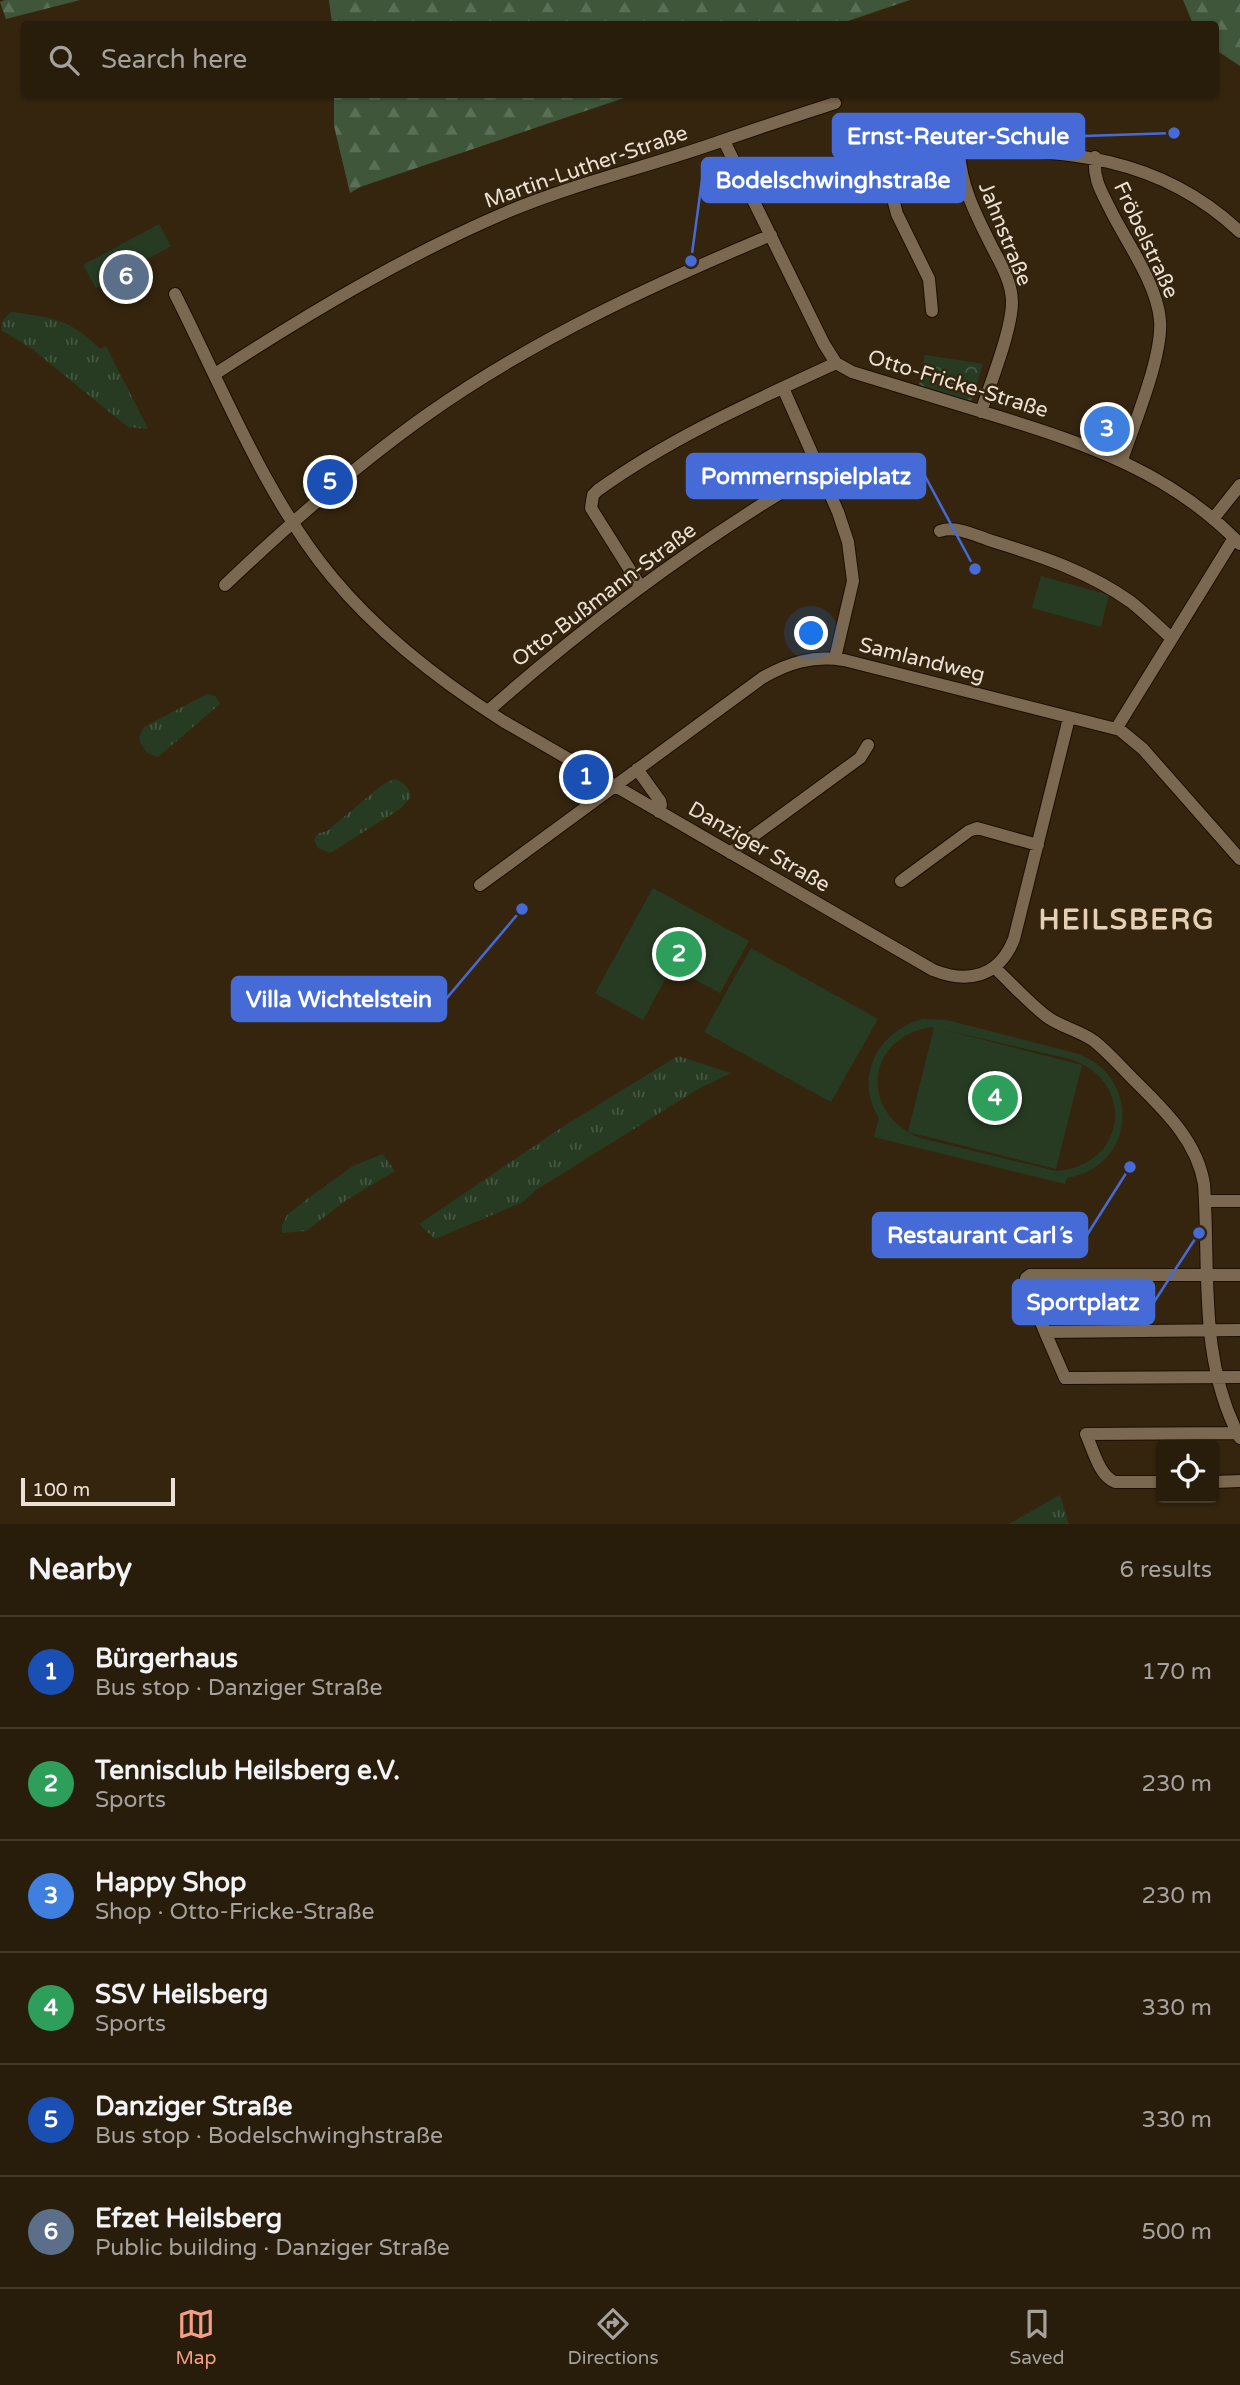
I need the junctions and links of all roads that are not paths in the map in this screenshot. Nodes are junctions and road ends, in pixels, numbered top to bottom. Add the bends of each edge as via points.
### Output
1 (835, 103) dead end
2 (724, 141) junction
3 (959, 151) junction
4 (881, 154) junction
5 (1095, 158) junction
6 (754, 198) junction
7 (1240, 232) edge
8 (771, 235) junction
9 (175, 294) dead end
10 (932, 311) dead end
11 (836, 363) junction
12 (215, 374) junction
13 (783, 388) junction
14 (981, 412) junction
15 (1122, 460) junction
16 (819, 470) junction
17 (1240, 485) edge
18 (1213, 519) junction
19 (292, 522) junction
20 (940, 531) dead end
21 (1237, 541) edge
22 (225, 585) dead end
23 (640, 586) junction
24 (1171, 638) junction
25 (835, 658) junction
26 (488, 711) junction
27 (1069, 718) junction
28 (1116, 729) junction
29 (868, 744) dead end
30 (637, 769) junction
31 (614, 786) junction
32 (659, 812) junction
33 (1038, 845) junction
34 (730, 853) junction
35 (1240, 859) edge
36 (901, 881) dead end
37 (481, 885) dead end
38 (995, 968) junction
39 (1206, 1201) junction
40 (1240, 1201) edge
41 (1208, 1275) junction
42 (1240, 1275) edge
43 (1210, 1330) junction
44 (1240, 1330) edge
45 (1045, 1332) junction
46 (1218, 1377) junction
47 (1240, 1377) edge
48 (1239, 1436) edge
49 (1240, 1481) edge
50 (1156, 1482) edge
51 (1219, 1482) edge

1 - 2 street, Martin-Luther-Straße
2 - 6 street, Otto-Fricke-Straße
2 - 12 street, Martin-Luther-Straße via 509,211 359,285
3 - 4 street
3 - 5 street via 1044,151
3 - 14 street, Jahnstraße via 967,195 1006,277 1012,301
4 - 6 street via 820,168
4 - 10 street via 897,214 929,279
5 - 7 street via 1136,168 1181,189
5 - 15 street, Fröbelstraße via 1096,180 1153,291 1160,322 1156,356
6 - 8 street, Otto-Fricke-Straße
8 - 11 street, Otto-Fricke-Straße
8 - 19 street via 624,299 493,372 405,431
9 - 12 street, Danziger Straße
11 - 13 street
11 - 14 street, Otto-Fricke-Straße
12 - 19 street, Danziger Straße
13 - 16 street
13 - 23 street via 663,447 593,495 594,515
14 - 15 street, Otto-Fricke-Straße
15 - 18 street, Otto-Fricke-Straße via 1164,483
16 - 23 street, Otto-Bußmann-Straße
16 - 25 street via 844,527 852,572
17 - 18 street
18 - 21 street, Otto-Fricke-Straße
19 - 22 street
19 - 26 street, Danziger Straße via 331,576 369,617
20 - 24 street via 963,532 1089,577 1131,602
21 - 24 street
23 - 26 street, Otto-Bußmann-Straße
24 - 28 street
25 - 27 street, Samlandweg
25 - 30 street, Samlandweg via 805,660 773,671
26 - 31 street, Danziger Straße
27 - 28 street, Samlandweg
27 - 33 street
28 - 35 street, Samlandweg via 1143,749
29 - 34 street via 860,758
30 - 31 street, Samlandweg
30 - 32 street via 660,801
31 - 32 street, Danziger Straße
31 - 37 street, Samlandweg
32 - 34 street, Danziger Straße
33 - 36 street via 977,828
33 - 38 street via 1014,939
34 - 38 street, Danziger Straße via 933,970 960,978
38 - 39 street via 1054,1022 1092,1040 1149,1095 1191,1146 1202,1173
39 - 40 street
39 - 41 street
41 - 42 street
41 - 43 street
41 - 45 street via 1030,1275 1027,1288
43 - 44 street
43 - 45 street
43 - 46 street
45 - 46 street via 1065,1378
46 - 47 street
46 - 48 street
48 - 50 street via 1086,1434 1109,1480
49 - 51 street

